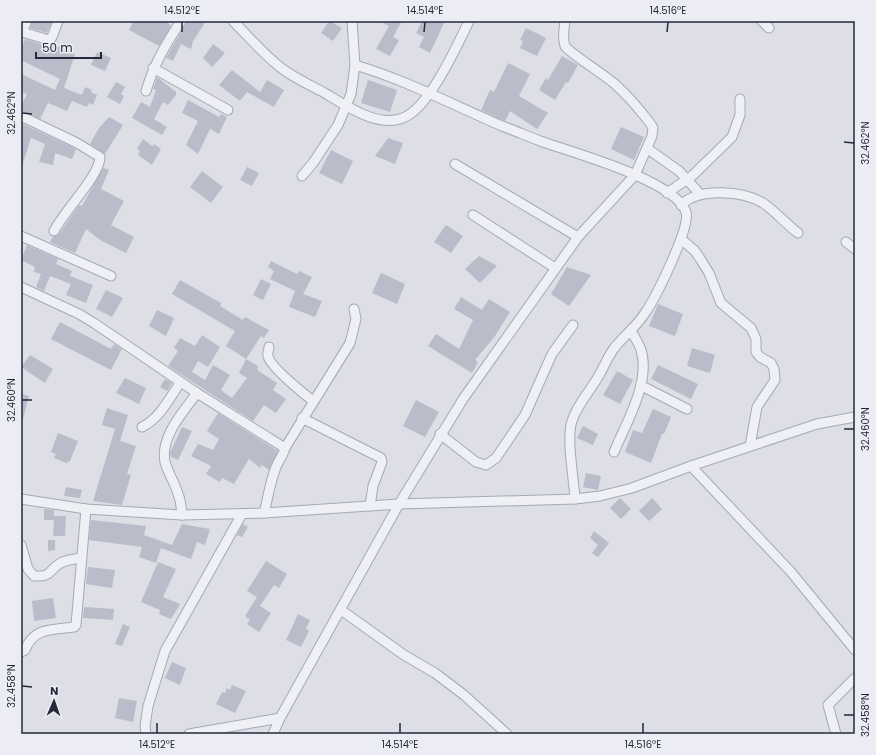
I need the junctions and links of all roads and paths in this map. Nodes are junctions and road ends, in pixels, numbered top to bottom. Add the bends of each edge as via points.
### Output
1 (26, 21) edge
2 (58, 21) edge
3 (181, 21) edge
4 (233, 21) edge
5 (469, 21) edge
6 (565, 21) edge
7 (762, 21) edge
8 (351, 22) edge
9 (769, 28) dead end
10 (22, 33) edge
11 (355, 65) junction
12 (153, 68) junction
13 (146, 91) dead end
14 (430, 93) junction
15 (740, 99) dead end
16 (347, 107) junction
17 (228, 110) dead end
18 (21, 116) edge
19 (648, 149) junction
20 (455, 164) dead end
21 (635, 175) junction
22 (302, 176) dead end
23 (688, 178) junction
24 (667, 193) junction
25 (700, 194) junction
26 (681, 204) junction
27 (473, 215) dead end
28 (54, 231) dead end
29 (798, 233) dead end
30 (21, 236) edge
31 (578, 237) junction
32 (681, 239) junction
33 (846, 242) dead end
34 (855, 249) edge
35 (555, 268) junction
36 (111, 276) dead end
37 (21, 287) edge
38 (354, 309) dead end
39 (573, 325) dead end
40 (631, 330) junction
41 (269, 347) dead end
42 (180, 382) junction
43 (642, 386) junction
44 (197, 393) junction
45 (313, 401) junction
46 (687, 409) dead end
47 (855, 417) edge
48 (302, 418) junction
49 (142, 427) dead end
50 (440, 434) junction
51 (750, 446) junction
52 (284, 448) junction
53 (614, 452) dead end
54 (690, 466) junction
55 (21, 499) edge
56 (576, 499) junction
57 (399, 504) junction
58 (370, 506) junction
59 (86, 509) junction
60 (264, 513) junction
61 (242, 514) junction
62 (182, 515) junction
63 (21, 545) edge
64 (81, 558) junction
65 (341, 610) junction
66 (855, 650) edge
67 (21, 652) edge
68 (855, 678) edge
69 (280, 718) junction
70 (146, 734) edge
71 (189, 734) edge
72 (273, 734) edge
73 (507, 734) edge
74 (836, 734) edge

1 - 10 street
2 - 10 street via 49,40
3 - 12 street
4 - 16 street via 274,63
5 - 14 street
6 - 19 street via 565,46 617,86 650,123 653,128
7 - 9 street
8 - 11 street
11 - 14 street
11 - 16 street
12 - 13 street
12 - 17 street
14 - 16 street via 417,109 398,120 376,118
14 - 21 street via 503,126 596,158
15 - 23 street via 740,115 732,137
16 - 22 street via 313,164
18 - 28 street via 100,157 94,174 60,218
19 - 21 street
19 - 23 street
20 - 31 street
21 - 24 street
21 - 31 street
23 - 24 street
23 - 25 street
24 - 26 street
25 - 26 street
25 - 29 street via 720,193 754,199 764,203
26 - 32 street via 687,220
27 - 35 street
30 - 36 street
31 - 35 street
32 - 40 street via 651,303
32 - 51 street via 702,260 721,303 751,328 756,339 756,352 771,363 774,369 775,380 757,407
33 - 34 street
35 - 50 street
37 - 42 street via 84,317
38 - 45 street via 356,319 350,343
39 - 50 street via 552,354 525,415 490,463 481,465
40 - 43 street via 641,349 644,369
40 - 56 street via 606,361 571,422 569,437
41 - 45 street via 271,362
42 - 44 street
42 - 49 street via 158,415
43 - 46 street
43 - 53 street
44 - 52 street
44 - 62 street via 179,417 164,449 165,462 179,495
45 - 48 street
47 - 51 street via 817,424
48 - 52 street
48 - 58 street via 381,458
50 - 57 street
51 - 54 street
52 - 60 street via 276,466
54 - 56 street via 632,488
54 - 66 street via 791,572
55 - 59 street
56 - 57 street
57 - 58 street
57 - 65 street
58 - 60 street
59 - 62 street
59 - 64 street
60 - 61 street
61 - 62 street
61 - 70 street via 165,650 148,706
63 - 64 street via 28,568 34,576 46,575 59,563
64 - 67 street via 76,625 37,633
65 - 69 street
65 - 73 street via 404,655 435,673
68 - 74 street via 828,705
69 - 71 street
69 - 72 street

